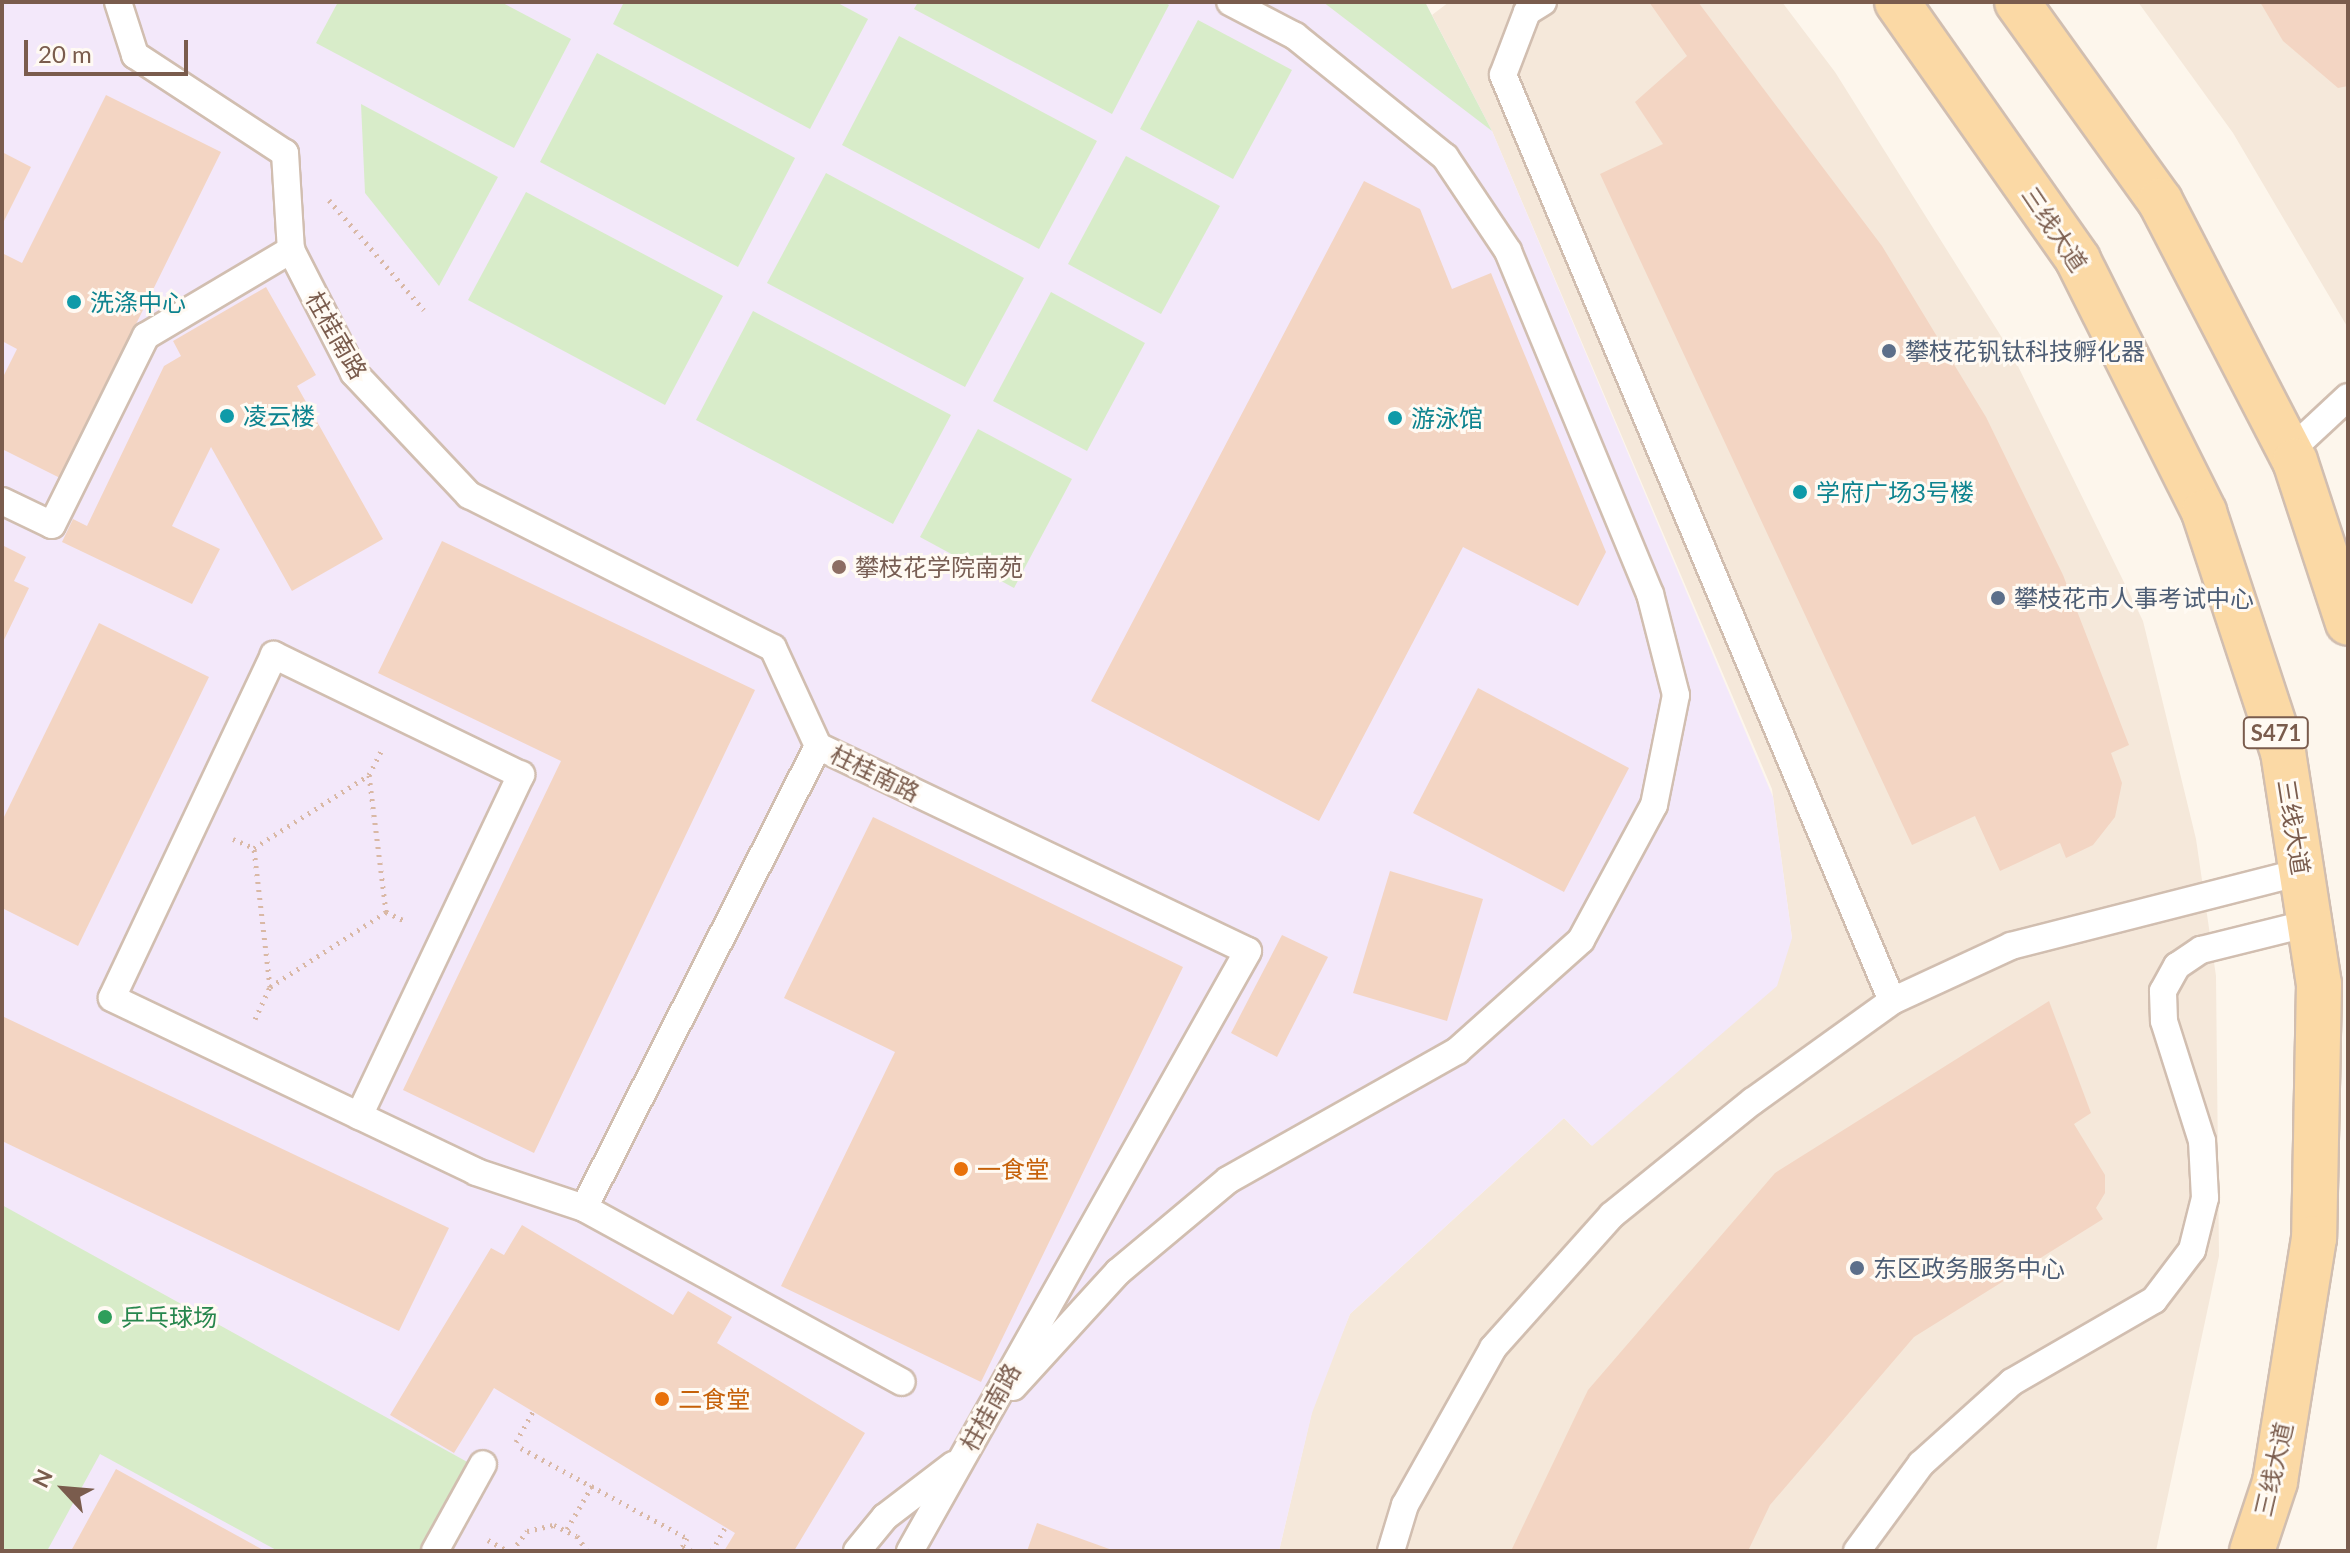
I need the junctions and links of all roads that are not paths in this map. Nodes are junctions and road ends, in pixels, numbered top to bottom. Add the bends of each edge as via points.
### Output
1 (118, 2) edge
2 (1230, 2) edge
3 (1543, 2) edge
4 (1897, 2) edge
5 (2017, 2) edge
6 (291, 250) junction
7 (2348, 397) edge
8 (2290, 451) junction
9 (2, 501) edge
10 (2348, 623) edge
11 (818, 746) junction
12 (2301, 872) junction
13 (2310, 923) junction
14 (1892, 1001) junction
15 (359, 1116) junction
16 (584, 1208) junction
17 (902, 1382) dead end
18 (981, 1422) junction
19 (962, 1458) junction
20 (483, 1464) road end
21 (435, 1551) edge
22 (857, 1551) edge
23 (910, 1551) edge
24 (1391, 1551) edge
25 (1857, 1551) edge
26 (2252, 1551) edge

1 - 6 lane, 柱桂南路 via 135,55 285,153
2 - 18 lane via 1295,36 1445,157 1508,251 1650,594 1676,695 1654,805 1581,940 1457,1051 1228,1180 1118,1272
3 - 14 lane via 1527,12 1503,75
4 - 12 main road, 三线大道 / S471 via 2078,260 2204,512 2283,752
5 - 8 main road via 2160,201
6 - 9 lane via 146,336 52,525
6 - 11 lane, 柱桂南路 via 354,373 469,495 773,648
7 - 8 lane
8 - 10 main road
11 - 16 lane
11 - 18 lane, 柱桂南路 via 1248,951
12 - 13 main road, 三线大道 / S471
12 - 14 lane via 2011,946
13 - 25 lane via 2201,950 2177,966 2163,991 2164,1021 2202,1141 2205,1198 2192,1250 2154,1300 2012,1382 1921,1464
13 - 26 main road, 三线大道 / S471 via 2319,984 2314,1238 2275,1482
14 - 24 lane via 1753,1101 1612,1215 1493,1348 1405,1505
15 - 15 lane via 112,998 274,655 521,775
15 - 16 lane via 476,1172
16 - 17 lane
18 - 19 lane, 柱桂南路
19 - 22 lane via 885,1517
19 - 23 lane, 柱桂南路
20 - 21 lane

